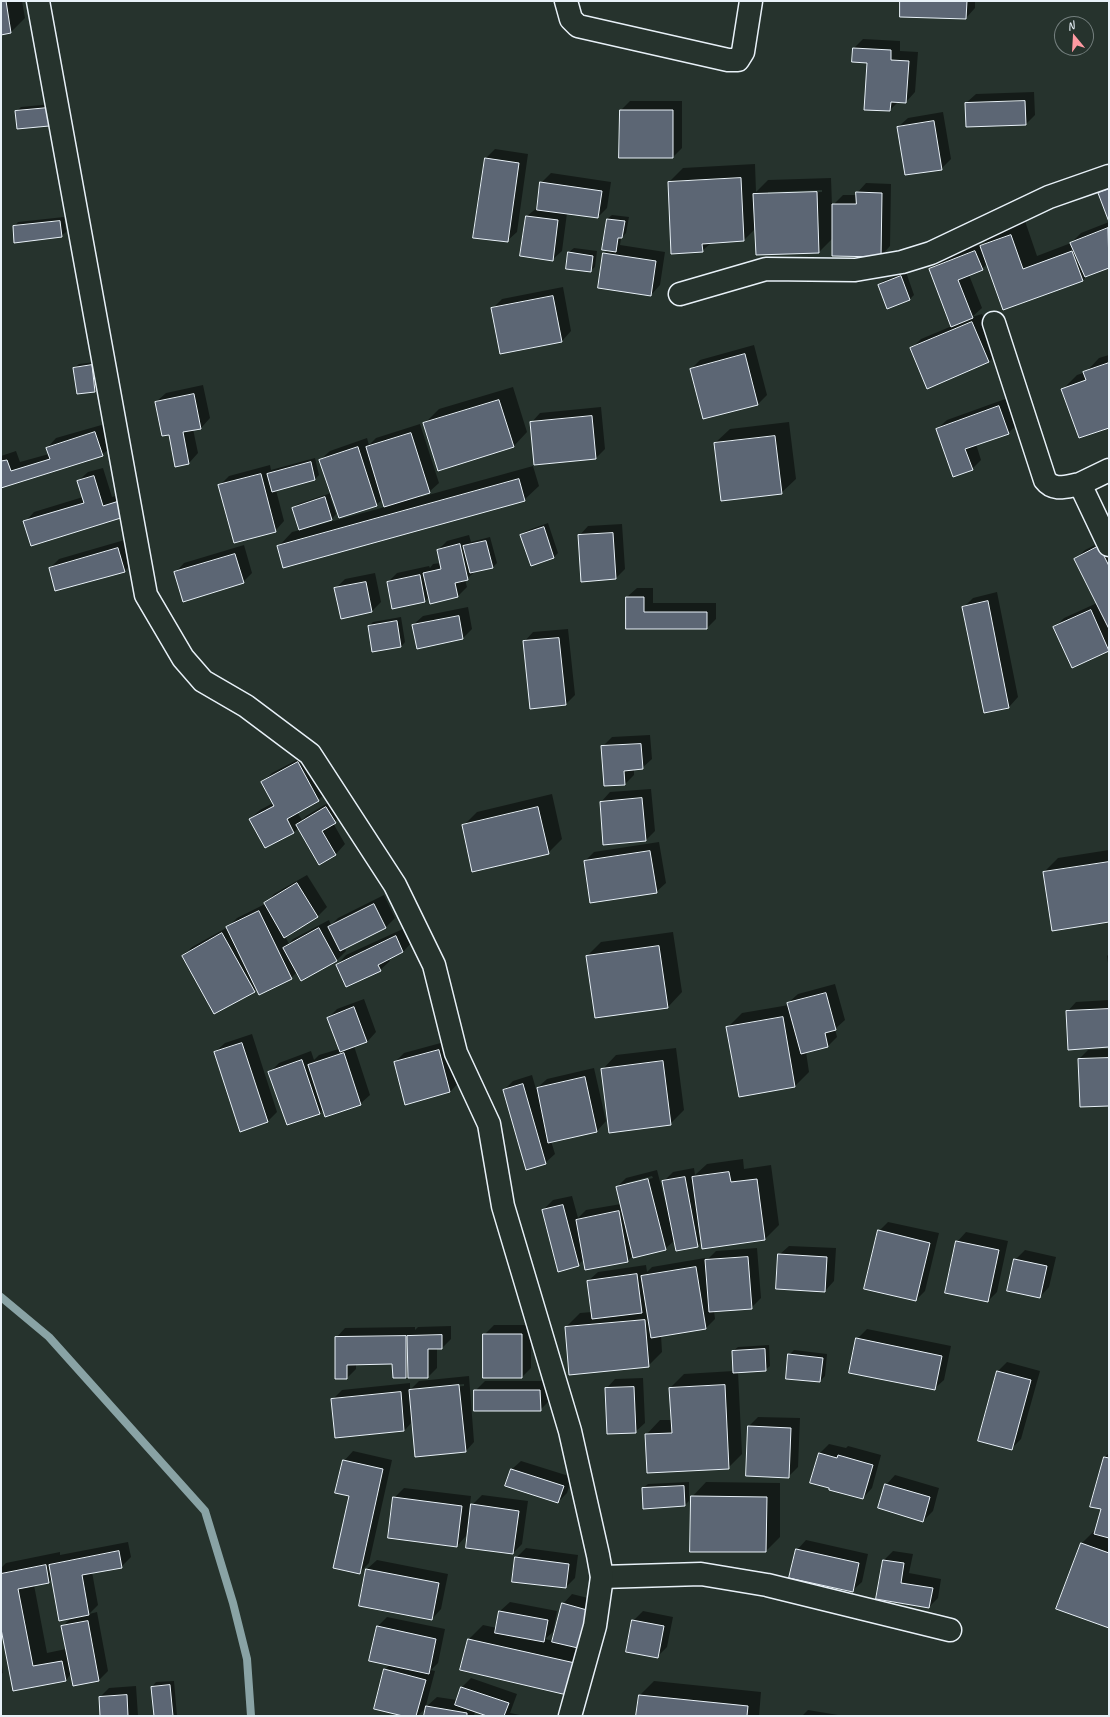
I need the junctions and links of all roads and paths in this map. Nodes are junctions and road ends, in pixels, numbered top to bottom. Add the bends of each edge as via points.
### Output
1 (38, 1) edge
2 (566, 1) edge
3 (750, 1) edge
4 (1109, 176) edge
5 (680, 294) dead end
6 (994, 323) dead end
7 (1109, 470) edge
8 (1080, 484) junction
9 (1109, 545) edge
10 (602, 1577) junction
11 (950, 1630) dead end
12 (570, 1716) edge

1 - 10 street via 146,595 183,658 203,681 246,706 310,754 395,885 434,965 456,1053 489,1124 503,1206 570,1431
2 - 3 street via 571,19 578,26 728,60 738,60 743,52
4 - 5 street via 1050,197 931,254 902,262 855,270 766,269
6 - 8 street via 1045,480 1049,486 1055,488
7 - 8 street
8 - 9 street
10 - 11 street via 701,1574 767,1585
10 - 12 street via 595,1626

